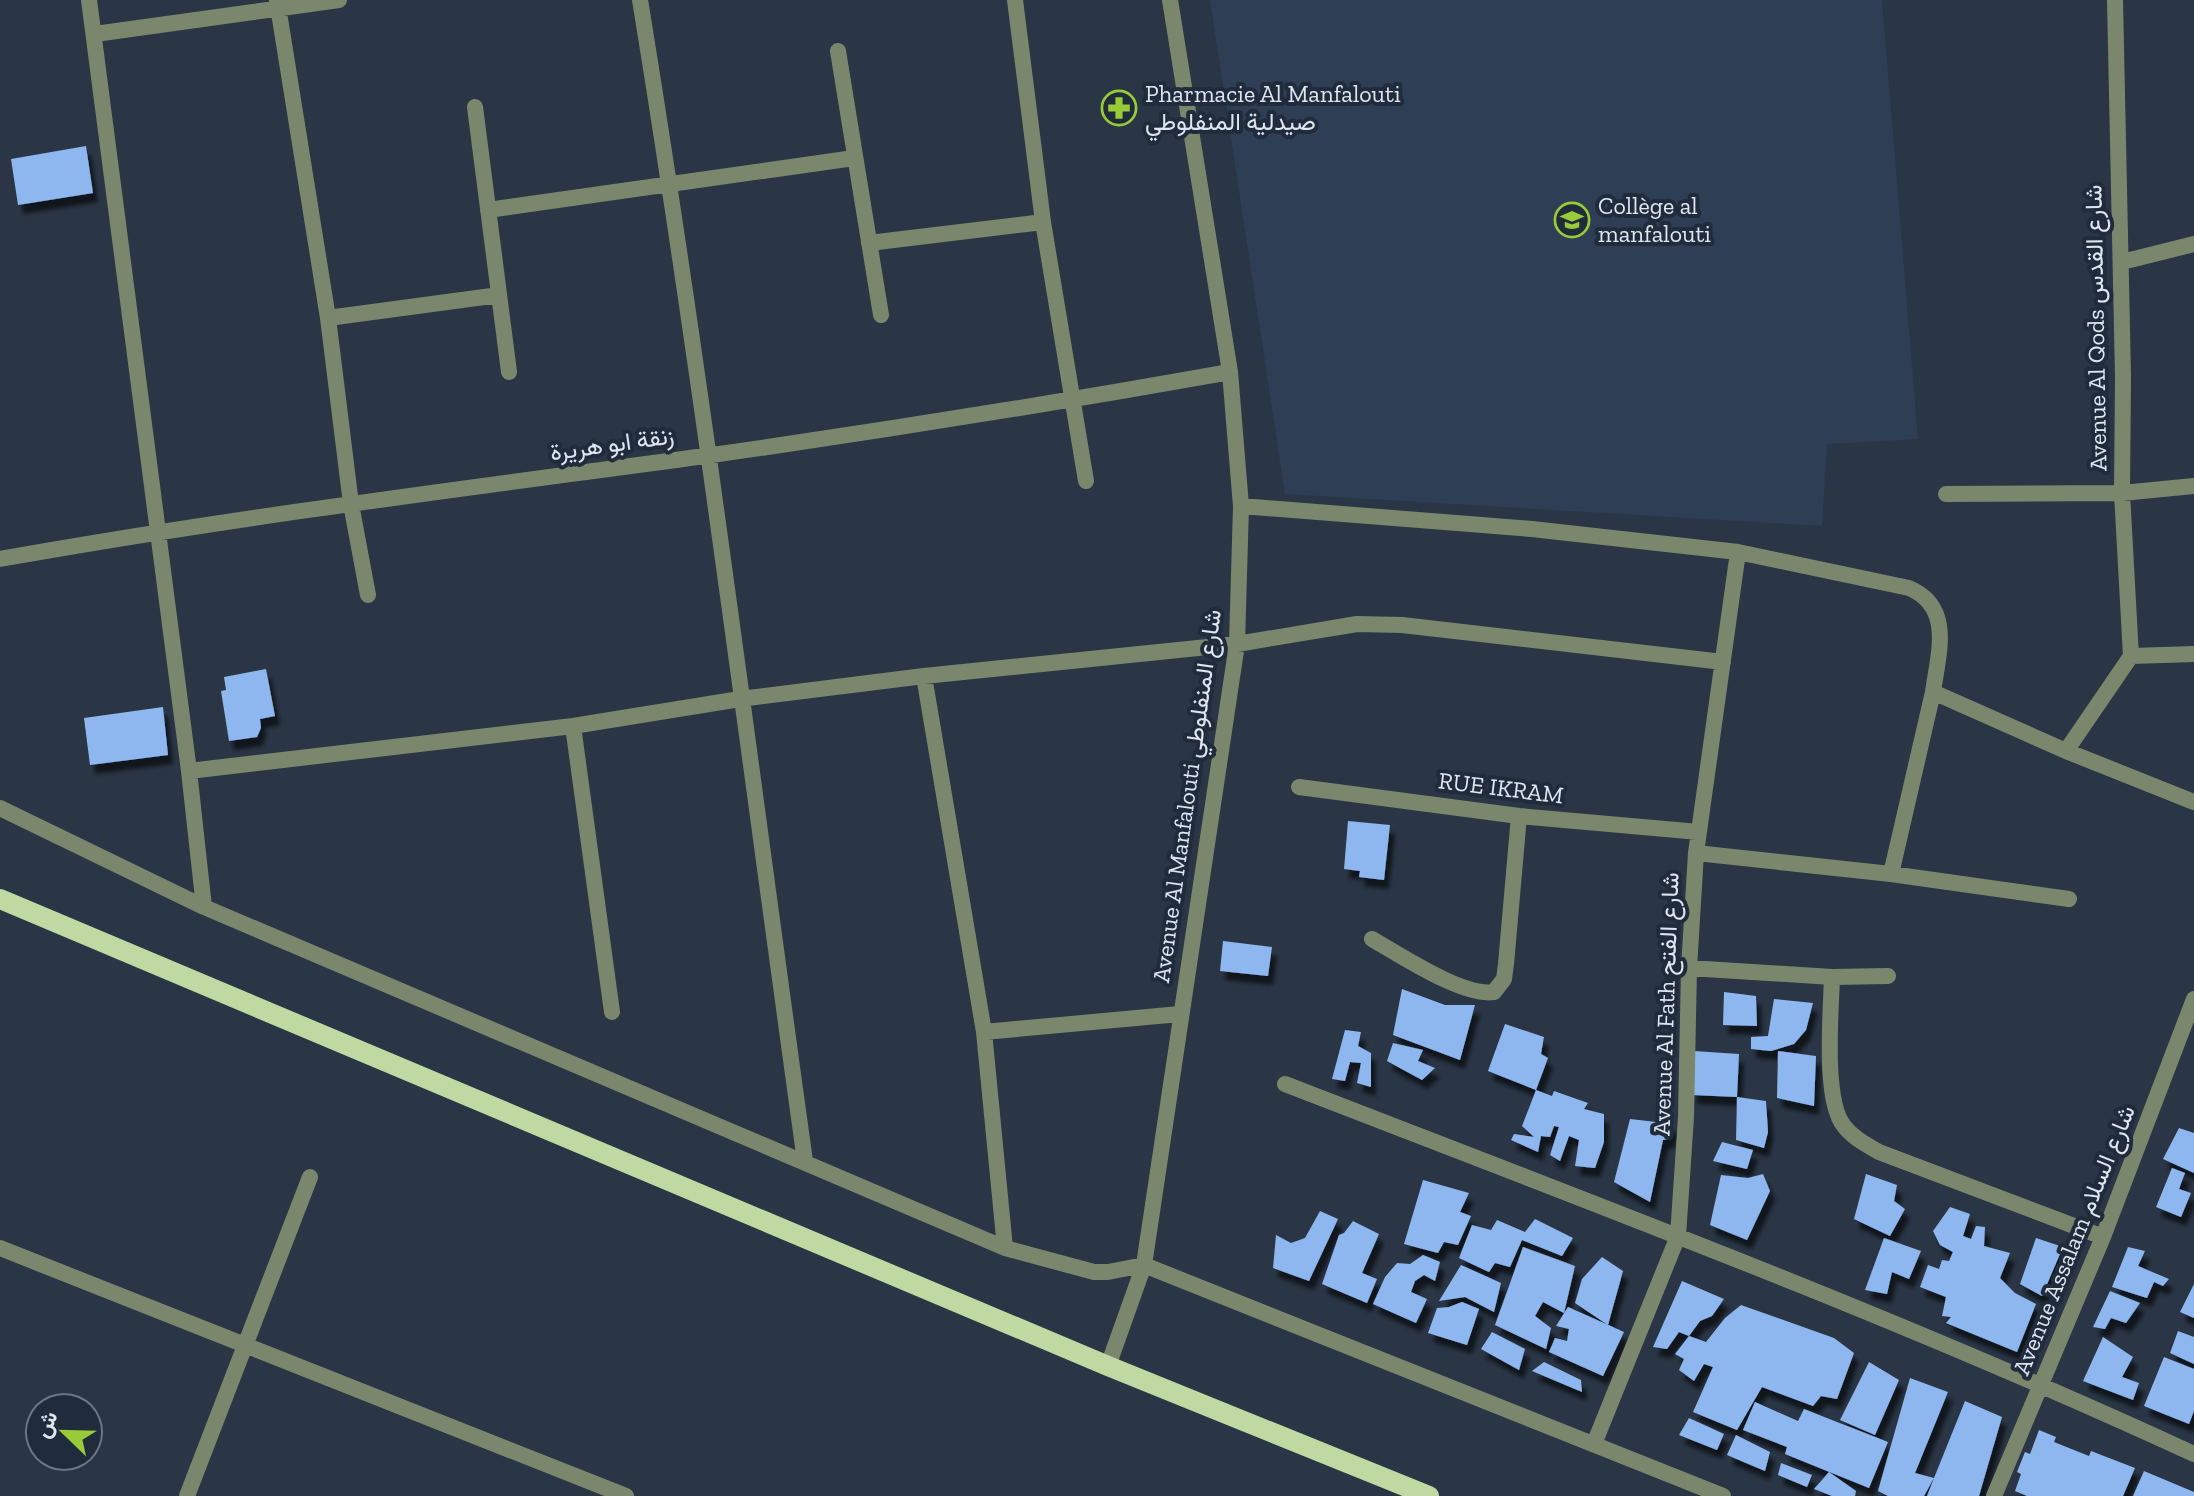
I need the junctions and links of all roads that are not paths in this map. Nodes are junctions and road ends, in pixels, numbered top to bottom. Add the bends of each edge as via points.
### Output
1 (89, 0) edge
2 (339, 0) edge
3 (640, 0) edge
4 (1015, 0) edge
5 (1170, 0) edge
6 (2115, 0) edge
7 (278, 4) edge
8 (95, 34) junction
9 (838, 51) dead end
10 (475, 107) dead end
11 (854, 158) junction
12 (670, 186) junction
13 (488, 210) junction
14 (1043, 222) junction
15 (869, 243) junction
16 (2194, 244) edge
17 (2122, 262) junction
18 (499, 295) junction
19 (881, 315) dead end
20 (328, 318) junction
21 (509, 372) dead end
22 (1230, 372) junction
23 (1072, 400) junction
24 (710, 455) junction
25 (1086, 481) dead end
26 (2194, 486) edge
27 (2122, 493) junction
28 (1946, 494) dead end
29 (351, 504) junction
30 (1241, 506) junction
31 (157, 531) junction
32 (1738, 552) junction
33 (0, 559) edge
34 (368, 595) dead end
35 (1237, 644) junction
36 (2194, 654) edge
37 (2131, 656) junction
38 (1723, 662) junction
39 (924, 676) junction
40 (1933, 692) junction
41 (740, 699) junction
42 (573, 726) junction
43 (2066, 751) junction
44 (189, 771) junction
45 (1299, 787) dead end
46 (2194, 802) edge
47 (0, 808) edge
48 (1519, 816) junction
49 (1699, 832) junction
50 (1696, 853) junction
51 (1891, 874) junction
52 (0, 899) edge
53 (2069, 899) dead end
54 (204, 907) junction
55 (1372, 939) dead end
56 (1689, 968) junction
57 (1888, 976) dead end
58 (1832, 977) junction
59 (2194, 999) edge
60 (612, 1012) dead end
61 (1180, 1014) junction
62 (984, 1032) junction
63 (1285, 1084) dead end
64 (805, 1161) junction
65 (310, 1177) dead end
66 (1678, 1236) junction
67 (2103, 1237) junction
68 (0, 1248) edge
69 (1005, 1248) junction
70 (1144, 1265) junction
71 (245, 1345) junction
72 (1108, 1366) junction
73 (2043, 1385) junction
74 (1594, 1444) junction
75 (2194, 1454) edge
76 (187, 1496) edge
77 (626, 1496) edge
78 (1429, 1496) edge
79 (1723, 1496) edge
80 (1994, 1496) edge

1 - 8 street
2 - 7 street
3 - 12 street
4 - 14 street
5 - 22 street, Avenue Al Manfalouti شارع المنفلوطي
6 - 17 street, Avenue Al Qods شارع القدس
7 - 8 street
7 - 20 street
8 - 31 street
9 - 11 street
10 - 13 street
11 - 12 street
11 - 15 street
12 - 13 street
12 - 24 street
13 - 18 street
14 - 15 street
14 - 23 street
15 - 19 street
16 - 17 street
17 - 27 street, Avenue Al Qods شارع القدس
18 - 20 street
18 - 21 street
20 - 29 street
22 - 23 street, زنقة ابو هريرة
22 - 30 street, Avenue Al Manfalouti شارع المنفلوطي
23 - 24 street, زنقة ابو هريرة
23 - 25 street
24 - 29 street, زنقة ابو هريرة
24 - 41 street
26 - 27 street
27 - 28 street
27 - 37 street, Avenue Al Qods شارع القدس
29 - 31 street, زنقة ابو هريرة
29 - 34 street
30 - 32 street
30 - 35 street, Avenue Al Manfalouti شارع المنفلوطي
31 - 33 street, زنقة ابو هريرة
31 - 44 street
32 - 38 street, Avenue Al Fath شارع الفتح
32 - 40 street via 1893,584 1925,597 1935,610 1941,635
35 - 38 street via 1357,624 1402,625
35 - 39 street
35 - 61 street, Avenue Al Manfalouti شارع المنفلوطي
36 - 37 street
37 - 43 street
38 - 49 street, Avenue Al Fath شارع الفتح
39 - 41 street
39 - 62 street
40 - 43 street
40 - 51 street
41 - 42 street
41 - 64 street
42 - 44 street
42 - 60 street
43 - 46 street
44 - 54 street
45 - 48 street, RUE IKRAM
47 - 54 street
48 - 49 street, RUE IKRAM
48 - 55 street via 1504,979 1494,992 1460,985
49 - 50 street, Avenue Al Fath شارع الفتح
50 - 51 street
50 - 56 street, Avenue Al Fath شارع الفتح
51 - 53 street
52 - 72 main road
54 - 64 street
56 - 58 street
56 - 66 street, Avenue Al Fath شارع الفتح
57 - 58 street
58 - 67 street via 1830,1055 1834,1106 1842,1125 1879,1152
59 - 67 street, Avenue Assalam شارع السلام
61 - 62 street
61 - 70 street, Avenue Al Manfalouti شارع المنفلوطي
62 - 69 street
63 - 66 street
64 - 69 street
65 - 71 street
66 - 73 street
66 - 74 street, Avenue Al Fath شارع الفتح
67 - 73 street, Avenue Assalam شارع السلام
68 - 71 street
69 - 70 street via 1094,1272
70 - 72 street, Avenue Al Manfalouti شارع المنفلوطي
70 - 74 street
71 - 76 street
71 - 77 street
72 - 78 main road
73 - 75 street
73 - 80 street, Avenue Assalam شارع السلام
74 - 79 street

